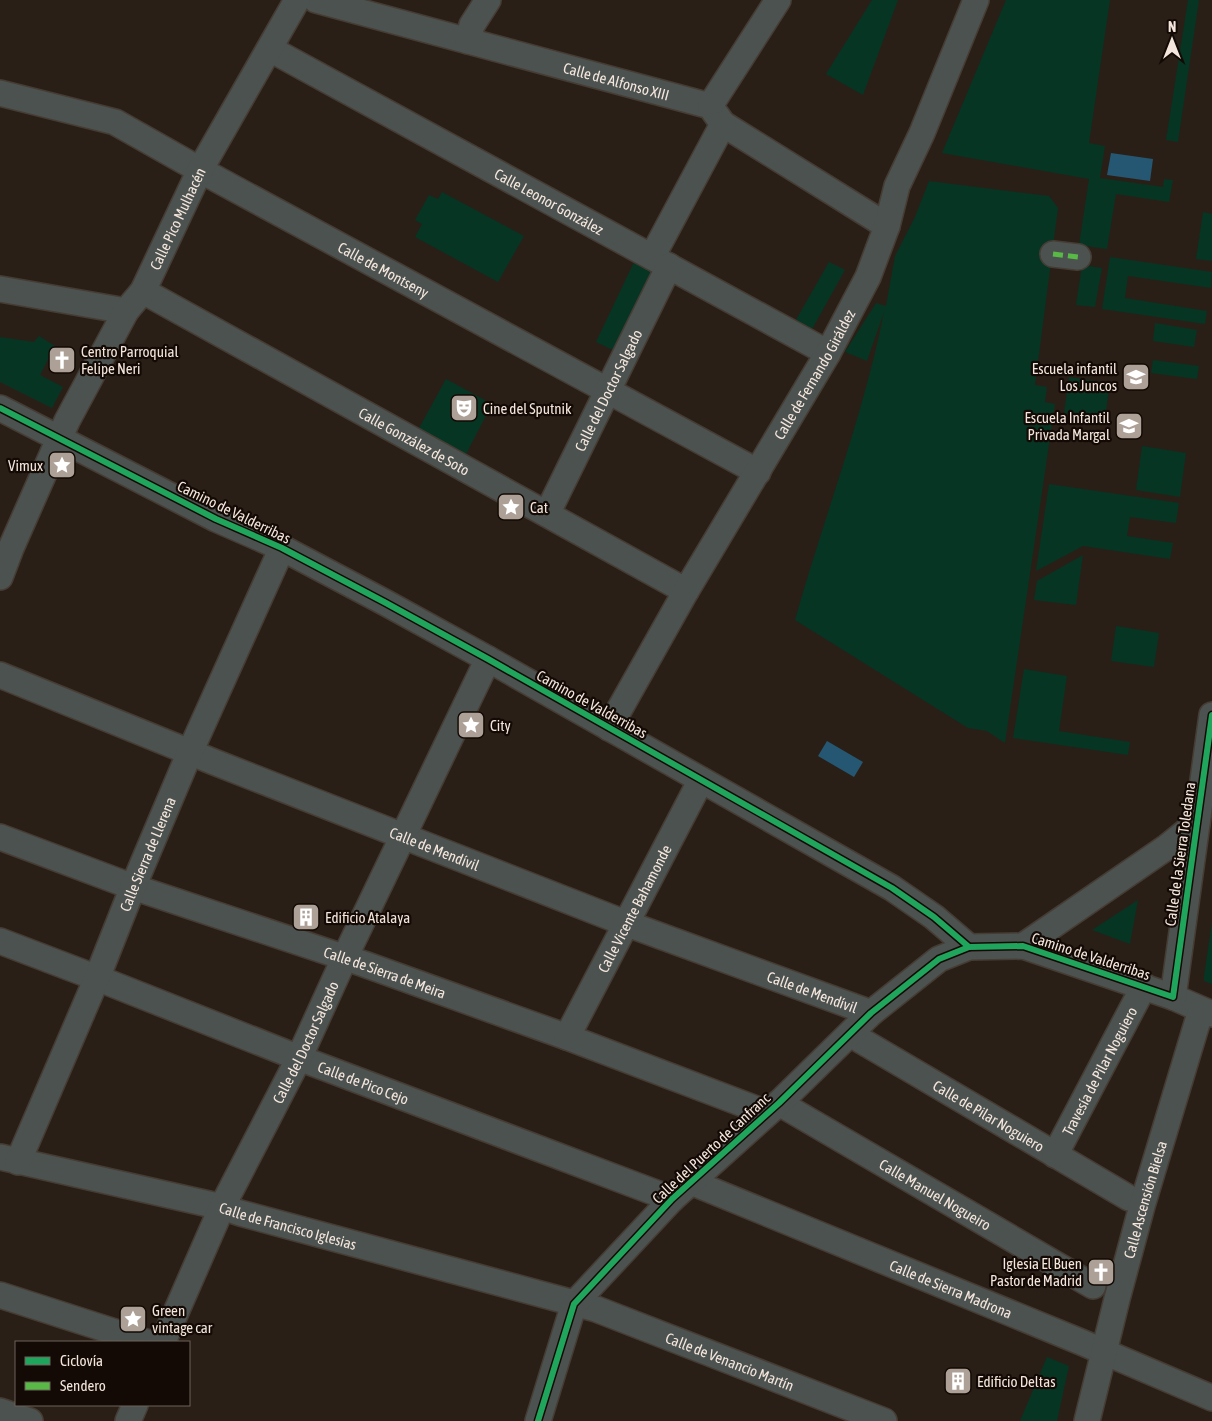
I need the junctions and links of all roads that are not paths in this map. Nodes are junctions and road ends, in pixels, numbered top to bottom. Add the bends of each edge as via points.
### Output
1 (297, 0) edge
2 (316, 0) edge
3 (488, 0) edge
4 (778, 0) edge
5 (976, 0) edge
6 (468, 41) junction
7 (270, 49) junction
8 (0, 93) edge
9 (716, 115) junction
10 (200, 170) junction
11 (887, 226) junction
12 (1053, 254) dead end
13 (1078, 257) dead end
14 (661, 262) junction
15 (0, 289) edge
16 (142, 291) junction
17 (126, 311) junction
18 (828, 353) junction
19 (608, 391) junction
20 (0, 408) edge
21 (60, 438) junction
22 (758, 472) junction
23 (547, 514) junction
24 (5, 546) edge
25 (282, 548) junction
26 (0, 578) edge
27 (686, 591) junction
28 (488, 659) junction
29 (0, 675) edge
30 (1212, 715) edge
31 (609, 728) junction
32 (190, 752) junction
33 (701, 780) junction
34 (1197, 822) junction
35 (404, 836) junction
36 (0, 837) edge
37 (133, 887) junction
38 (626, 923) junction
39 (0, 941) edge
40 (1023, 946) junction
41 (969, 947) junction
42 (345, 957) junction
43 (97, 978) junction
44 (1144, 986) junction
45 (1173, 997) junction
46 (1207, 1012) edge
47 (872, 1013) junction
48 (850, 1034) junction
49 (567, 1037) junction
50 (298, 1058) junction
51 (773, 1108) junction
52 (1056, 1155) junction
53 (9, 1160) edge
54 (690, 1182) junction
55 (1129, 1198) dead end
56 (672, 1199) junction
57 (222, 1207) junction
58 (1093, 1286) dead end
59 (0, 1295) edge
60 (574, 1304) junction
61 (143, 1341) edge
62 (163, 1341) edge
63 (1105, 1352) junction
64 (1212, 1398) edge
65 (135, 1406) edge
66 (0, 1411) edge
67 (30, 1421) edge
68 (128, 1421) edge
69 (538, 1421) edge
70 (884, 1421) edge
71 (1087, 1421) edge

1 - 7 street, Calle Pico Mulhacén
2 - 6 street, Calle de Alfonso XIII
3 - 6 street via 472,25
4 - 9 street, Calle del Doctor Salgado
5 - 11 street, Calle de Fernando Giráldez via 897,186
6 - 9 street, Calle de Alfonso XIII
7 - 10 street, Calle Pico Mulhacén
7 - 14 street, Calle Leonor González
8 - 10 street, Calle de Montseny via 116,122
9 - 11 street, Calle de Alfonso XIII
9 - 14 street, Calle del Doctor Salgado
10 - 16 street, Calle Pico Mulhacén
10 - 19 street, Calle de Montseny
11 - 18 street, Calle de Fernando Giráldez via 868,277
12 - 13 street
14 - 18 street, Calle Leonor González
14 - 19 street, Calle del Doctor Salgado
15 - 17 street
16 - 17 street, Calle Pico Mulhacén
16 - 23 street, Calle González de Soto
17 - 21 street, Calle Pico Mulhacén
18 - 22 street, Calle de Fernando Giráldez
19 - 22 street, Calle de Montseny
19 - 23 street, Calle del Doctor Salgado
20 - 21 street, Camino de Valderribas
21 - 24 street, Calle Pico Mulhacén
21 - 25 street, Camino de Valderribas via 216,519
22 - 27 street, Calle de Fernando Giráldez
23 - 27 street, Calle González de Soto
24 - 26 street, Calle Pico Mulhacén
25 - 28 street, Camino de Valderribas
25 - 32 street, Calle Sierra de Llerena
27 - 31 street, Calle de Fernando Giráldez
28 - 31 street, Camino de Valderribas
28 - 35 street, Calle del Doctor Salgado
29 - 32 street, Calle de Mendívil
30 - 34 street, Calle de la Sierra Toledana
31 - 33 street, Camino de Valderribas
32 - 35 street, Calle de Mendívil
32 - 37 street, Calle Sierra de Llerena
33 - 38 street, Calle Vicente Bahamonde
33 - 41 street, Camino de Valderribas via 892,888 934,917
34 - 40 street, Calle de la Sierra Toledana via 1167,847
34 - 45 street, Calle de la Sierra Toledana
35 - 38 street, Calle de Mendívil
35 - 42 street, Calle del Doctor Salgado
36 - 37 street, Calle de Sierra de Meira
37 - 42 street, Calle de Sierra de Meira
37 - 43 street, Calle Sierra de Llerena
38 - 47 street, Calle de Mendívil
38 - 49 street, Calle Vicente Bahamonde
39 - 43 street, Calle de Pico Cejo
40 - 41 street, Camino de Valderribas
40 - 44 street, Camino de Valderribas
41 - 47 street, Calle del Puerto de Canfranc via 939,959
42 - 49 street, Calle de Sierra de Meira
42 - 50 street, Calle del Doctor Salgado
43 - 50 street, Calle de Pico Cejo
43 - 53 street, Calle Sierra de Llerena
44 - 45 street, Camino de Valderribas
44 - 52 street, Travesía de Pilar Noguiero
45 - 46 street, Camino de Valderribas
46 - 63 street, Calle Ascensión Bielsa via 1142,1206
47 - 48 street, Calle del Puerto de Canfranc
48 - 51 street, Calle del Puerto de Canfranc
48 - 52 street, Calle de Pilar Noguiero
49 - 51 street, Calle de Sierra de Meira
50 - 56 street, Calle de Pico Cejo
50 - 57 street, Calle del Doctor Salgado
51 - 54 street, Calle del Puerto de Canfranc
51 - 58 street, Calle Manuel Nogueiro
52 - 55 street, Calle de Pilar Noguiero
53 - 57 street, Calle de Francisco Iglesias
54 - 56 street, Calle del Puerto de Canfranc
54 - 63 street, Calle de Sierra Madrona
56 - 60 street, Calle del Puerto de Canfranc
57 - 60 street, Calle de Francisco Iglesias
57 - 62 street, Calle del Doctor Salgado
59 - 61 street
60 - 69 street, Calle del Puerto de Canfranc
60 - 70 street, Calle de Venancio Martín via 596,1309
63 - 64 street, Calle de Sierra Madrona
63 - 71 street, Calle Ascensión Bielsa
65 - 68 street
66 - 67 street

